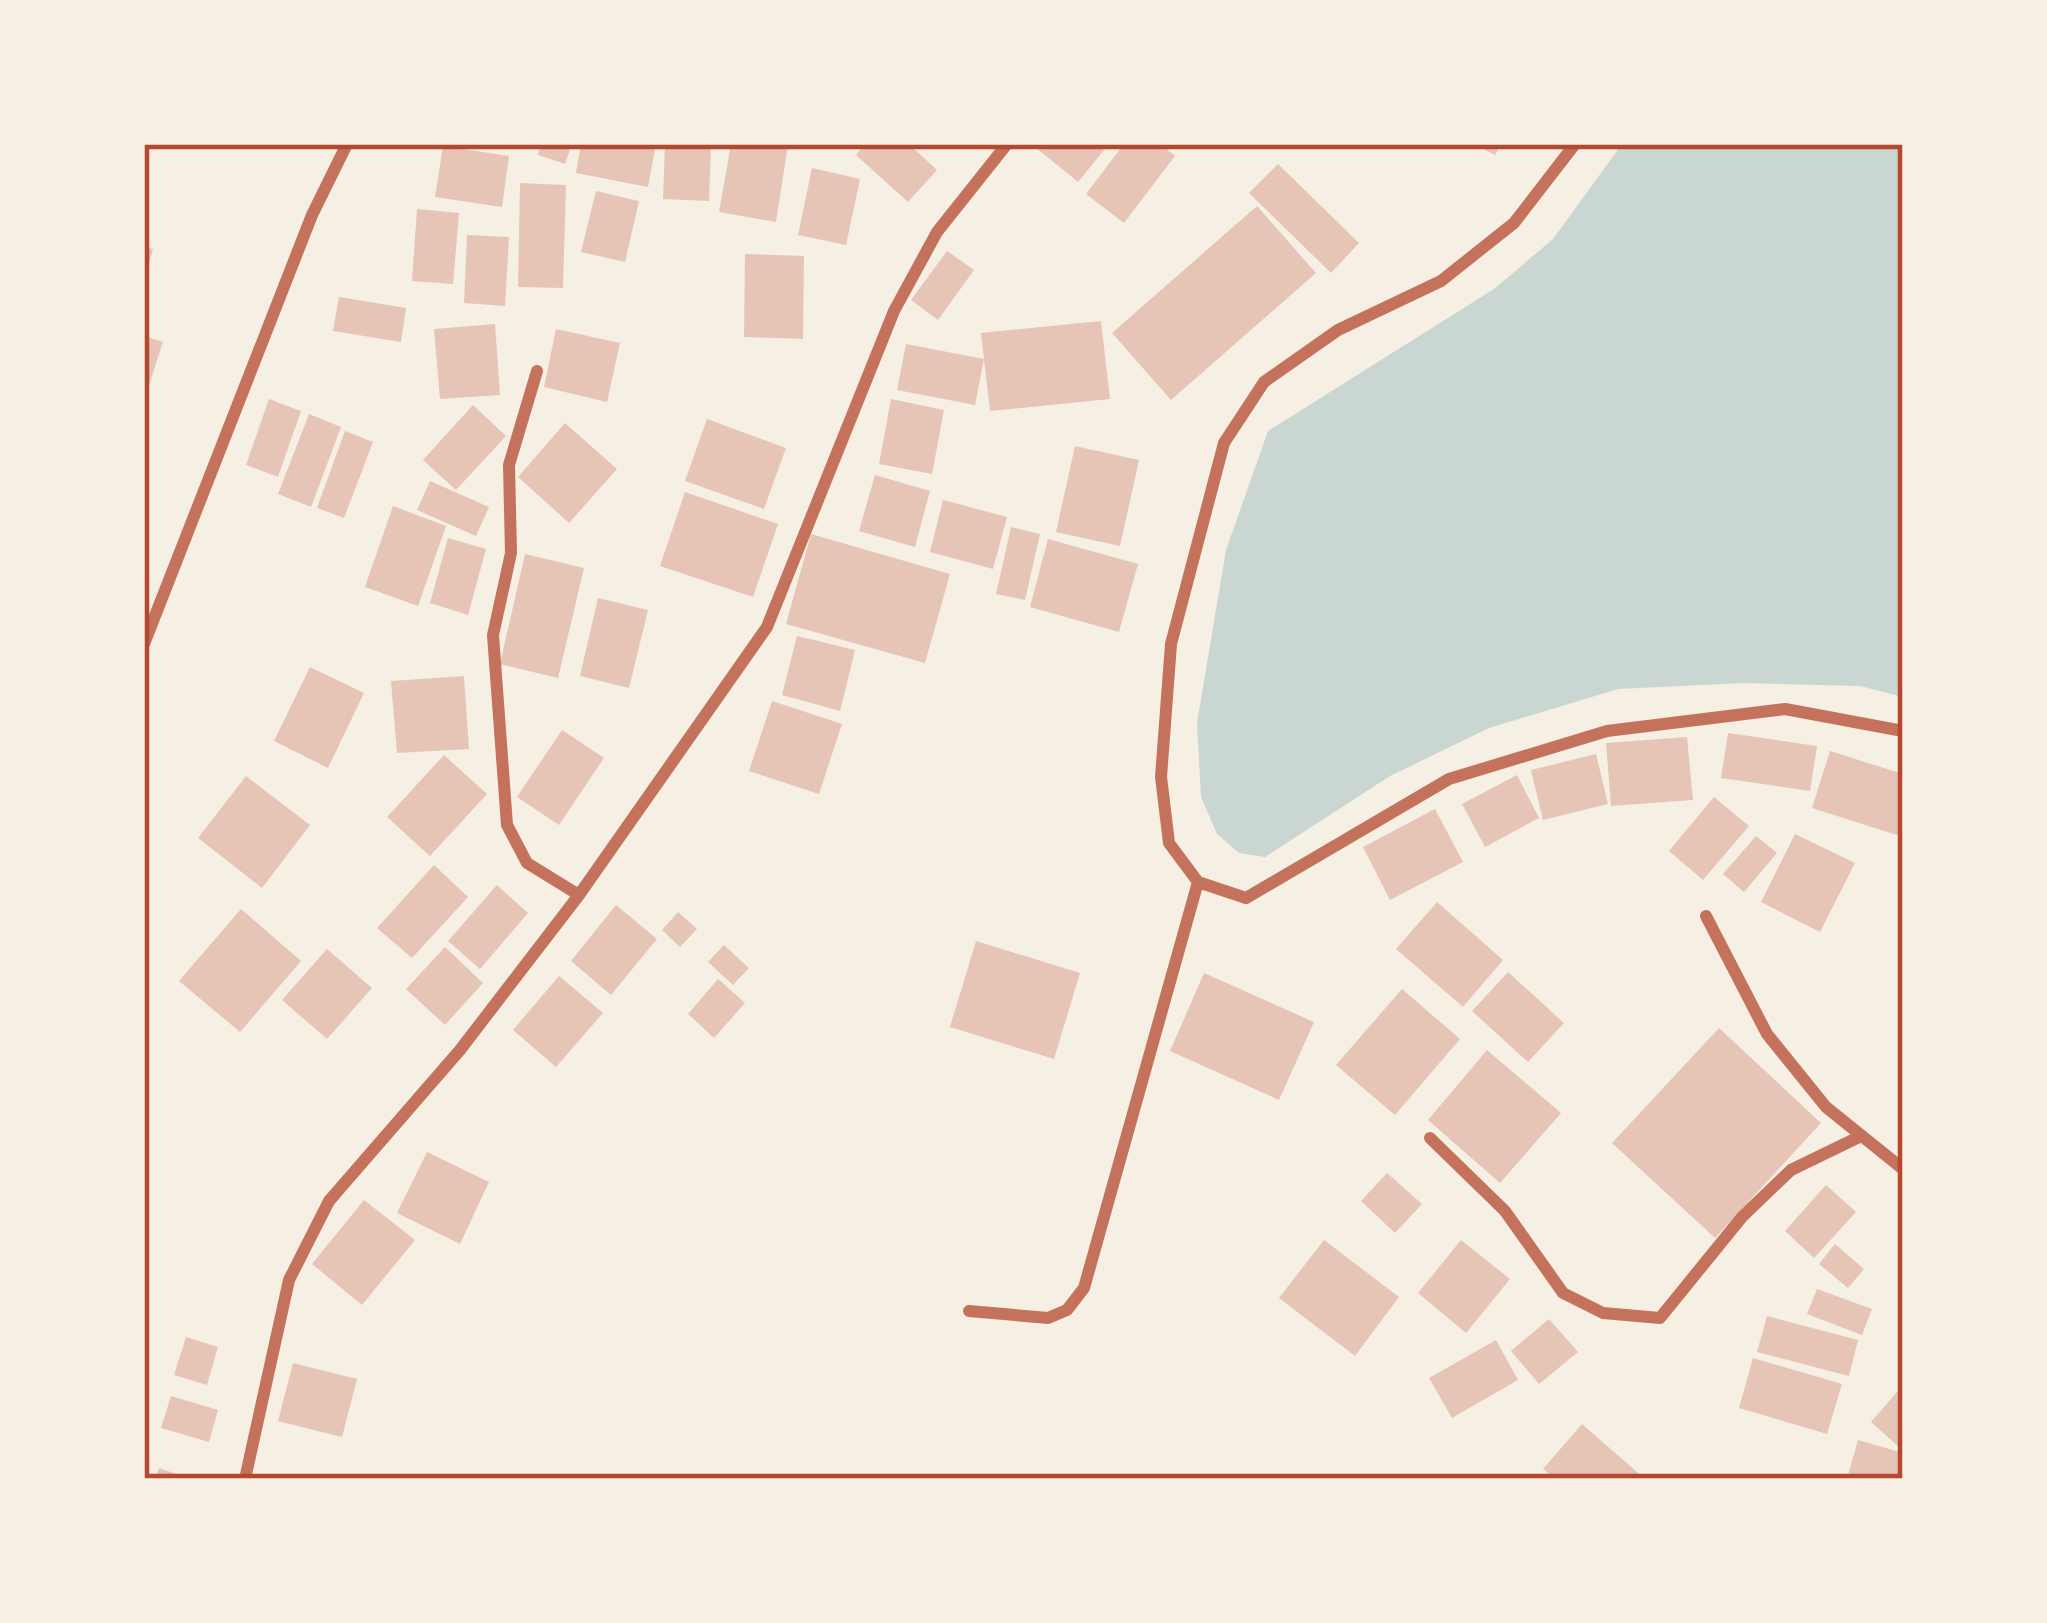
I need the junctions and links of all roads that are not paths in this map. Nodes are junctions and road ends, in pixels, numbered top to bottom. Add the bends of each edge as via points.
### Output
1 (346, 144) edge
2 (1007, 144) edge
3 (1575, 144) edge
4 (537, 371) dead end
5 (144, 644) edge
6 (1903, 731) edge
7 (1198, 882) junction
8 (579, 896) junction
9 (1706, 916) dead end
10 (1862, 1136) junction
11 (1430, 1138) dead end
12 (1903, 1169) edge
13 (968, 1311) dead end
14 (245, 1479) edge

1 - 5 street
2 - 8 street via 938,232 894,311 767,627
3 - 7 street via 1514,223 1441,281 1338,330 1264,382 1224,443 1171,644 1161,777 1168,843
4 - 8 street via 509,465 511,553 494,634 507,825 526,863
6 - 7 street via 1786,709 1607,731 1449,779 1246,898
7 - 13 street via 1084,1288 1067,1310 1048,1318
8 - 14 street via 329,1201 289,1280
9 - 10 street via 1767,1034 1826,1107
10 - 11 street via 1791,1170 1660,1318 1603,1313 1563,1293 1504,1211
10 - 12 street

